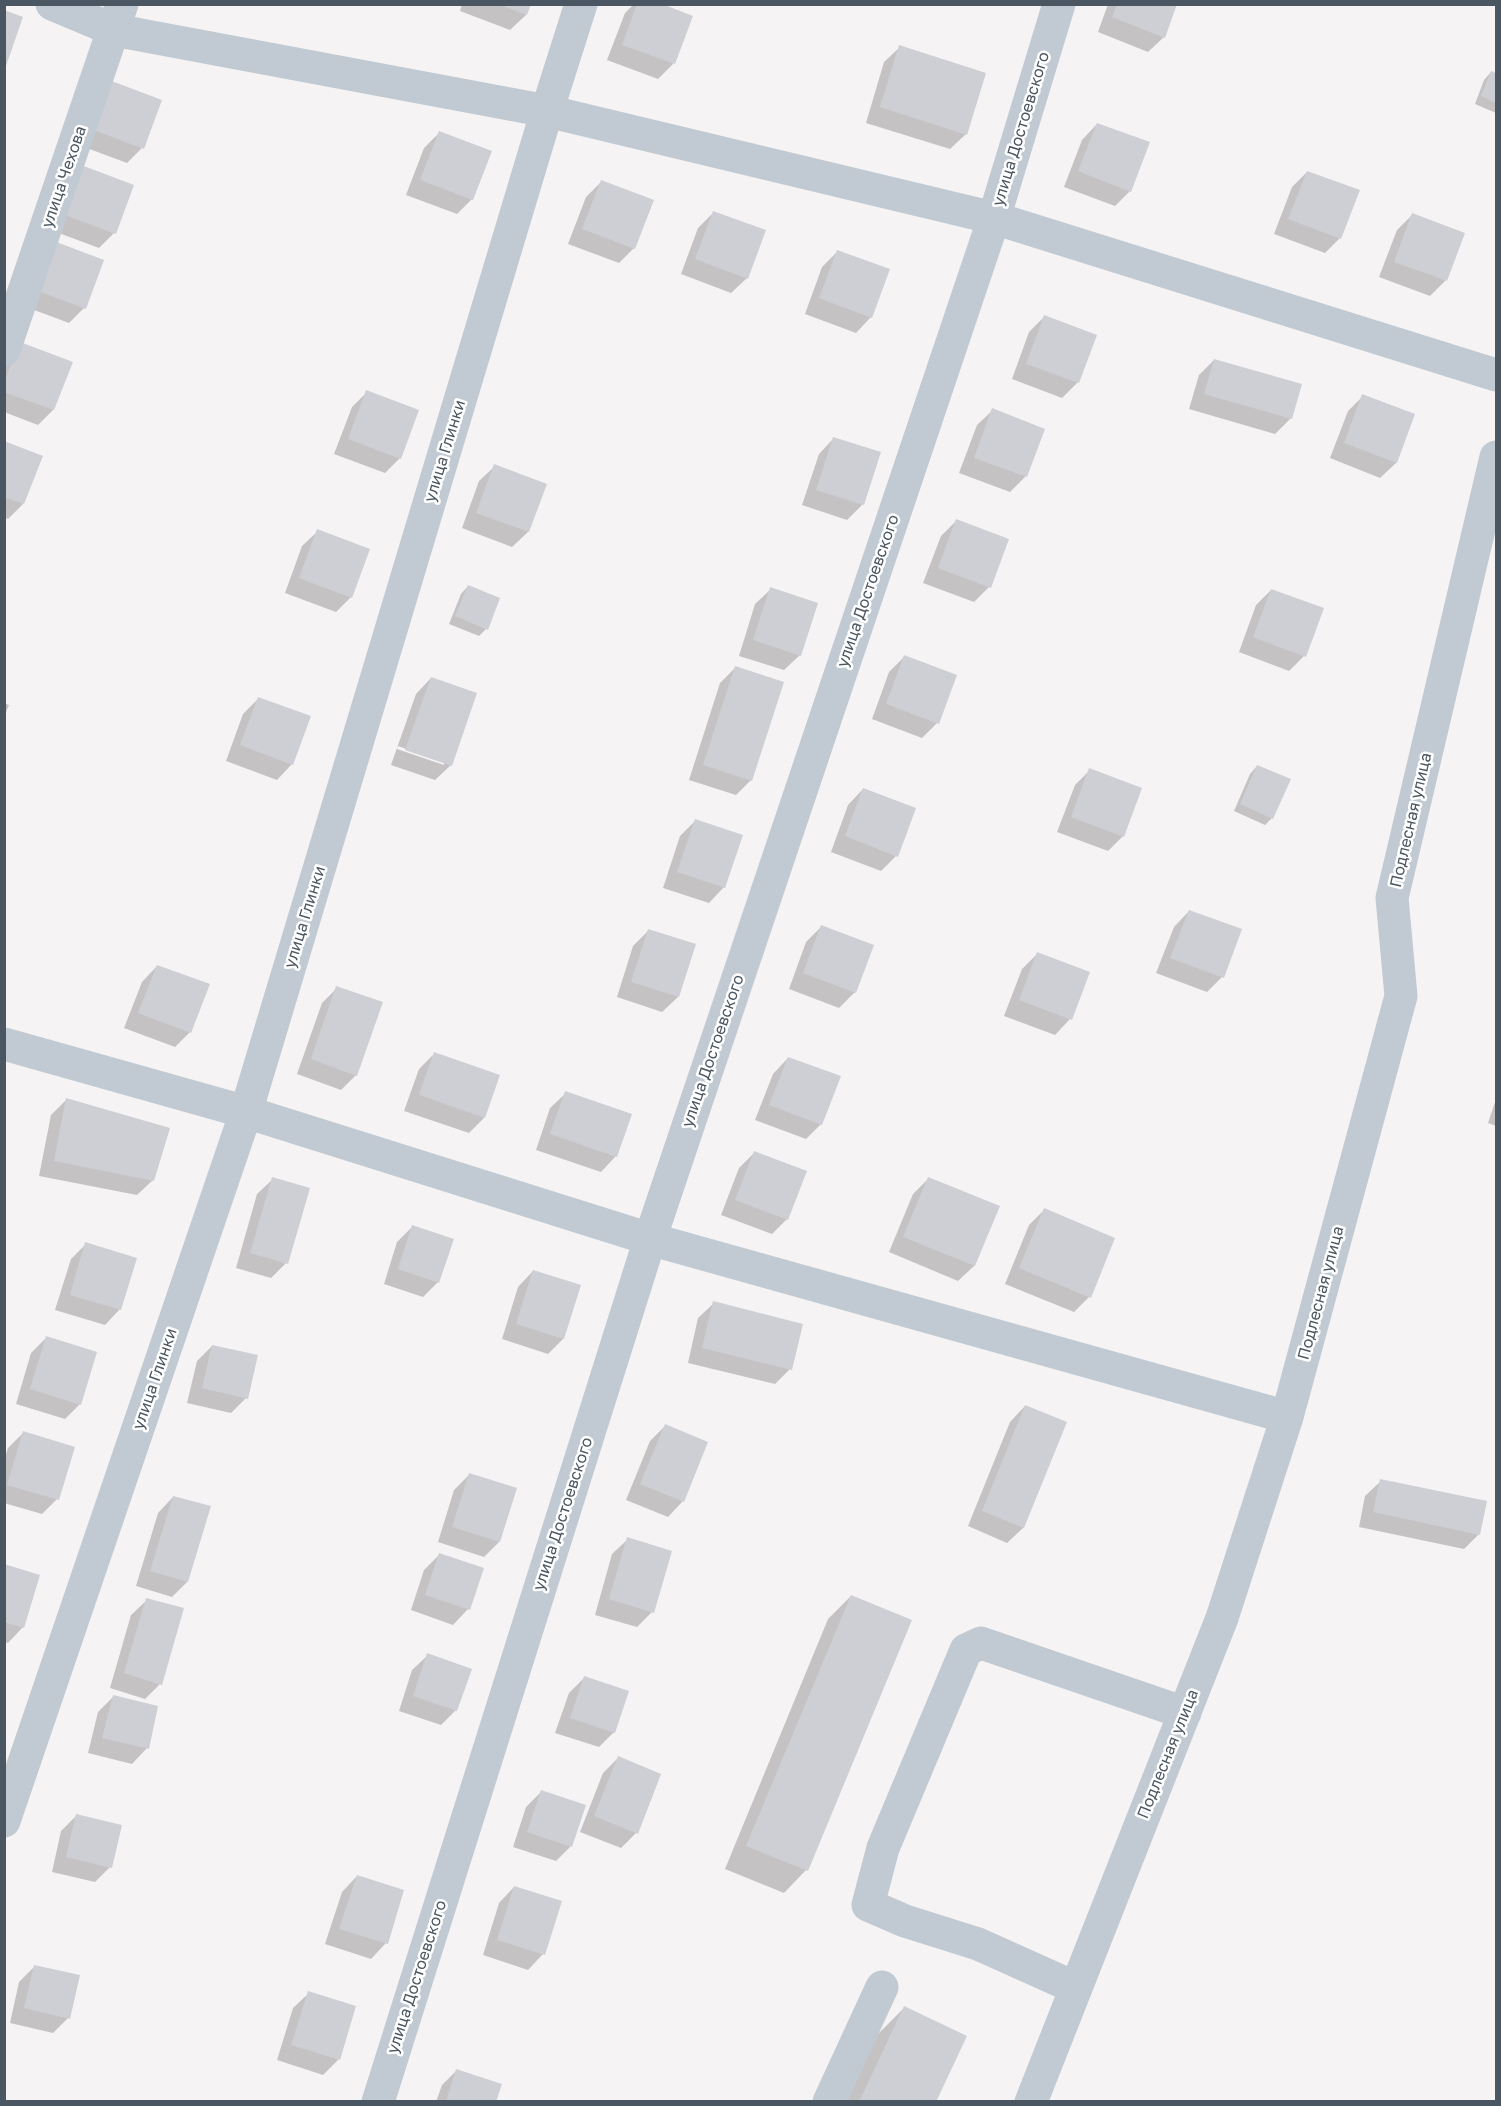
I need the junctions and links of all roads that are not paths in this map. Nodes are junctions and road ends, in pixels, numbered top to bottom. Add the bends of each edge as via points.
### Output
1 (52, 4) edge
2 (581, 4) edge
3 (1059, 4) edge
4 (118, 17) edge
5 (547, 111) junction
6 (994, 218) junction
7 (4, 350) edge
8 (1497, 375) edge
9 (1497, 457) edge
10 (4, 1044) edge
11 (246, 1112) junction
12 (650, 1239) junction
13 (1287, 1417) junction
14 (1185, 1713) junction
15 (4, 1821) edge
16 (882, 1987) dead end
17 (1076, 1988) junction
18 (378, 2102) edge
19 (830, 2102) edge
20 (1031, 2102) edge

1 - 4 street
2 - 5 street, улица Глинки
3 - 6 street, улица Достоевского
4 - 5 street
4 - 7 street, улица Чехова
5 - 6 street
5 - 11 street, улица Глинки
6 - 8 street
6 - 12 street, улица Достоевского
9 - 13 street, Подлесная улица via 1392,898 1401,996
10 - 11 street
11 - 12 street
11 - 15 street, улица Глинки
12 - 13 street
12 - 18 street, улица Достоевского
13 - 14 street, Подлесная улица via 1222,1618
14 - 17 street, Подлесная улица
14 - 17 street via 981,1643 966,1650 883,1848 868,1905 978,1944
16 - 19 street
17 - 20 street, Подлесная улица

